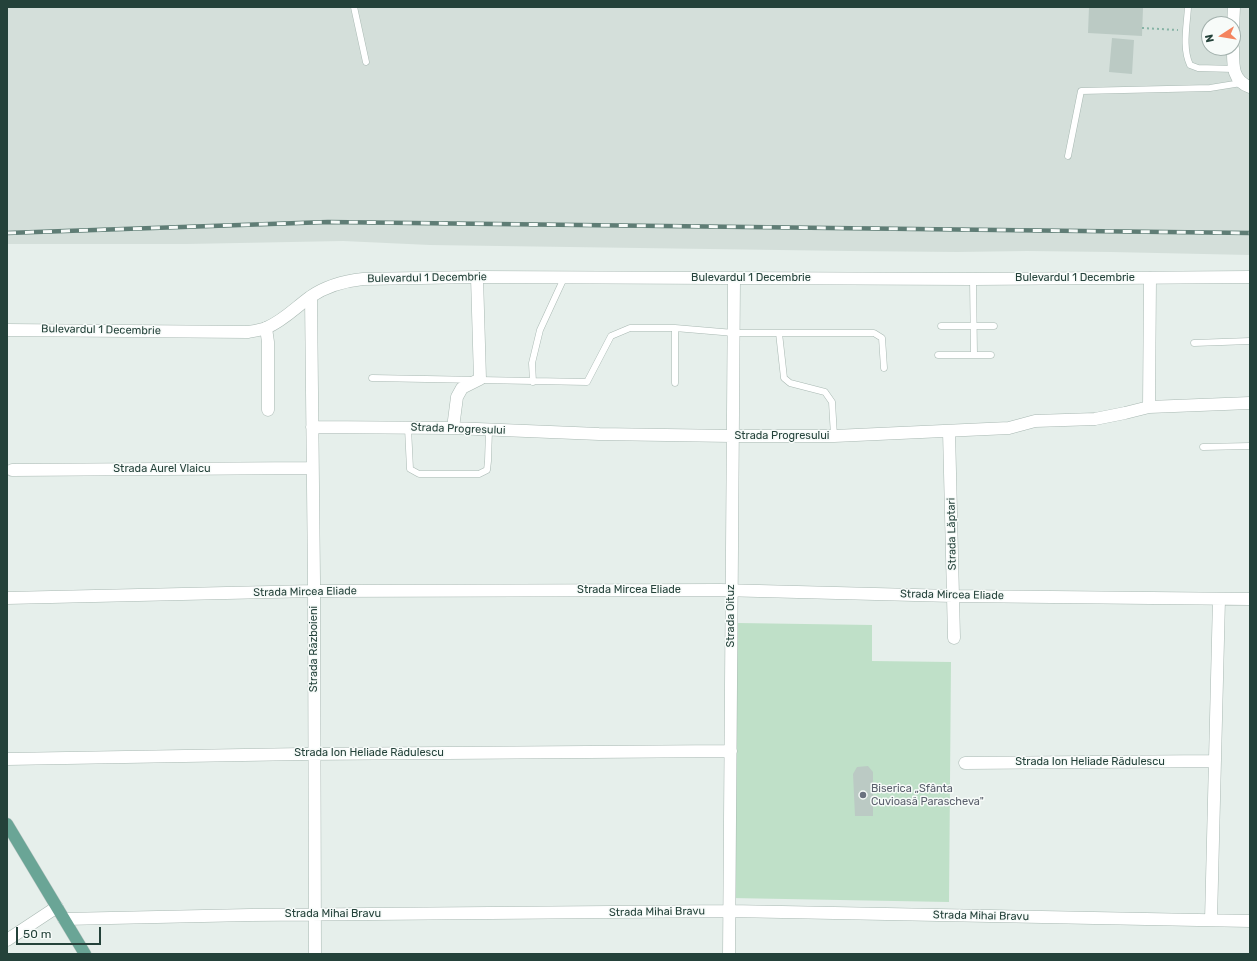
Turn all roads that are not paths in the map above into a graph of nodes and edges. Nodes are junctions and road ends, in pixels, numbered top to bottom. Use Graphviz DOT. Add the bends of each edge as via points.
graph roads {
  1 [pos="354,7"];
  2 [pos="1188,7"];
  3 [pos="1233,56"];
  4 [pos="366,62"];
  5 [pos="1234,69"];
  6 [pos="1245,85"];
  7 [pos="1068,156"];
  8 [pos="477,277"];
  9 [pos="1250,277"];
  10 [pos="564,278"];
  11 [pos="734,278"];
  12 [pos="1150,278"];
  13 [pos="973,279"];
  14 [pos="311,297"];
  15 [pos="974,325"];
  16 [pos="941,326"];
  17 [pos="994,326"];
  18 [pos="266,328"];
  19 [pos="675,328"];
  20 [pos="7,330"];
  21 [pos="734,333"];
  22 [pos="780,333"];
  23 [pos="1250,341"];
  24 [pos="1194,342"];
  25 [pos="974,354"];
  26 [pos="938,355"];
  27 [pos="991,355"];
  28 [pos="884,368"];
  29 [pos="372,378"];
  30 [pos="480,379"];
  31 [pos="533,382"];
  32 [pos="674,382"];
  33 [pos="1250,403"];
  34 [pos="1149,407"];
  35 [pos="268,410"];
  36 [pos="312,427"];
  37 [pos="408,428"];
  38 [pos="453,428"];
  39 [pos="490,430"];
  40 [pos="950,431"];
  41 [pos="732,436"];
  42 [pos="834,436"];
  43 [pos="1250,446"];
  44 [pos="1203,447"];
  45 [pos="312,468"];
  46 [pos="10,471"];
  47 [pos="731,590"];
  48 [pos="314,592"];
  49 [pos="953,596"];
  50 [pos="7,598"];
  51 [pos="1219,599"];
  52 [pos="1250,599"];
  53 [pos="954,638"];
  54 [pos="731,750"];
  55 [pos="314,754"];
  56 [pos="7,759"];
  57 [pos="1215,761"];
  58 [pos="965,763"];
  59 [pos="7,824"];
  60 [pos="57,907"];
  61 [pos="730,911"];
  62 [pos="314,915"];
  63 [pos="64,919"];
  64 [pos="1211,920"];
  65 [pos="1250,921"];
  66 [pos="7,940"];
  67 [pos="85,954"];
  68 [pos="314,954"];
  69 [pos="729,954"];
  1 -- 4 [label="lane"];
  2 -- 5 [label="lane" via="1187,59 1190,66"];
  3 -- 5 [label="street"];
  5 -- 6 [label="street" via="1236,77"];
  6 -- 7 [label="lane" via="1081,91"];
  8 -- 10 [label="street, Bulevardul 1 Decembrie"];
  8 -- 14 [label="street, Bulevardul 1 Decembrie" via="346,281"];
  8 -- 30 [label="street"];
  9 -- 12 [label="street, Bulevardul 1 Decembrie"];
  10 -- 11 [label="street, Bulevardul 1 Decembrie"];
  10 -- 31 [label="lane" via="540,330 532,363"];
  11 -- 13 [label="street, Bulevardul 1 Decembrie"];
  11 -- 21 [label="street, Strada Oituz"];
  12 -- 13 [label="street, Bulevardul 1 Decembrie"];
  12 -- 34 [label="street"];
  13 -- 15 [label="lane"];
  14 -- 18 [label="street, Bulevardul 1 Decembrie"];
  14 -- 36 [label="street, Strada Războieni"];
  15 -- 16 [label="lane"];
  15 -- 17 [label="lane"];
  15 -- 25 [label="lane"];
  18 -- 20 [label="street, Bulevardul 1 Decembrie" via="248,332"];
  18 -- 35 [label="street"];
  19 -- 21 [label="lane"];
  19 -- 31 [label="lane" via="630,328 611,336 587,382"];
  19 -- 32 [label="lane"];
  21 -- 22 [label="lane"];
  21 -- 41 [label="street, Strada Oituz"];
  22 -- 28 [label="lane" via="874,333 882,338"];
  22 -- 42 [label="lane" via="784,378 790,383 825,392 832,402"];
  23 -- 24 [label="lane"];
  25 -- 26 [label="lane"];
  25 -- 27 [label="lane"];
  29 -- 30 [label="lane"];
  30 -- 31 [label="lane"];
  30 -- 38 [label="street" via="462,388 456,397"];
  33 -- 34 [label="street, Strada Progresului"];
  34 -- 40 [label="street, Strada Progresului" via="1095,419 1035,421 1009,428"];
  36 -- 37 [label="street, Strada Progresului"];
  36 -- 45 [label="street, Strada Războieni"];
  37 -- 38 [label="street, Strada Progresului"];
  37 -- 39 [label="lane" via="410,469 420,474 479,474 487,470"];
  38 -- 39 [label="street, Strada Progresului"];
  39 -- 41 [label="street, Strada Progresului"];
  40 -- 42 [label="street, Strada Progresului"];
  40 -- 49 [label="street, Strada Lăptari"];
  41 -- 42 [label="street, Strada Progresului"];
  41 -- 47 [label="street, Strada Oituz"];
  43 -- 44 [label="lane"];
  45 -- 46 [label="street, Strada Aurel Vlaicu"];
  45 -- 48 [label="street, Strada Războieni"];
  47 -- 48 [label="street, Strada Mircea Eliade"];
  47 -- 49 [label="street, Strada Mircea Eliade"];
  47 -- 54 [label="street, Strada Oituz"];
  48 -- 50 [label="street, Strada Mircea Eliade"];
  48 -- 55 [label="street, Strada Războieni"];
  49 -- 51 [label="street, Strada Mircea Eliade"];
  49 -- 53 [label="street, Strada Lăptari"];
  51 -- 52 [label="street, Strada Mircea Eliade"];
  51 -- 57 [label="street"];
  54 -- 55 [label="street, Strada Ion Heliade Rădulescu"];
  54 -- 61 [label="street, Strada Oituz"];
  55 -- 56 [label="street, Strada Ion Heliade Rădulescu"];
  55 -- 62 [label="street, Strada Războieni"];
  57 -- 58 [label="street, Strada Ion Heliade Rădulescu"];
  57 -- 64 [label="street"];
  59 -- 60 [label="main road"];
  60 -- 63 [label="main road"];
  60 -- 66 [label="street"];
  61 -- 62 [label="street, Strada Mihai Bravu"];
  61 -- 64 [label="street, Strada Mihai Bravu"];
  61 -- 69 [label="street, Strada Oituz"];
  62 -- 63 [label="street, Strada Mihai Bravu"];
  62 -- 68 [label="street, Strada Războieni"];
  63 -- 67 [label="main road"];
  64 -- 65 [label="street, Strada Mihai Bravu"];
}
